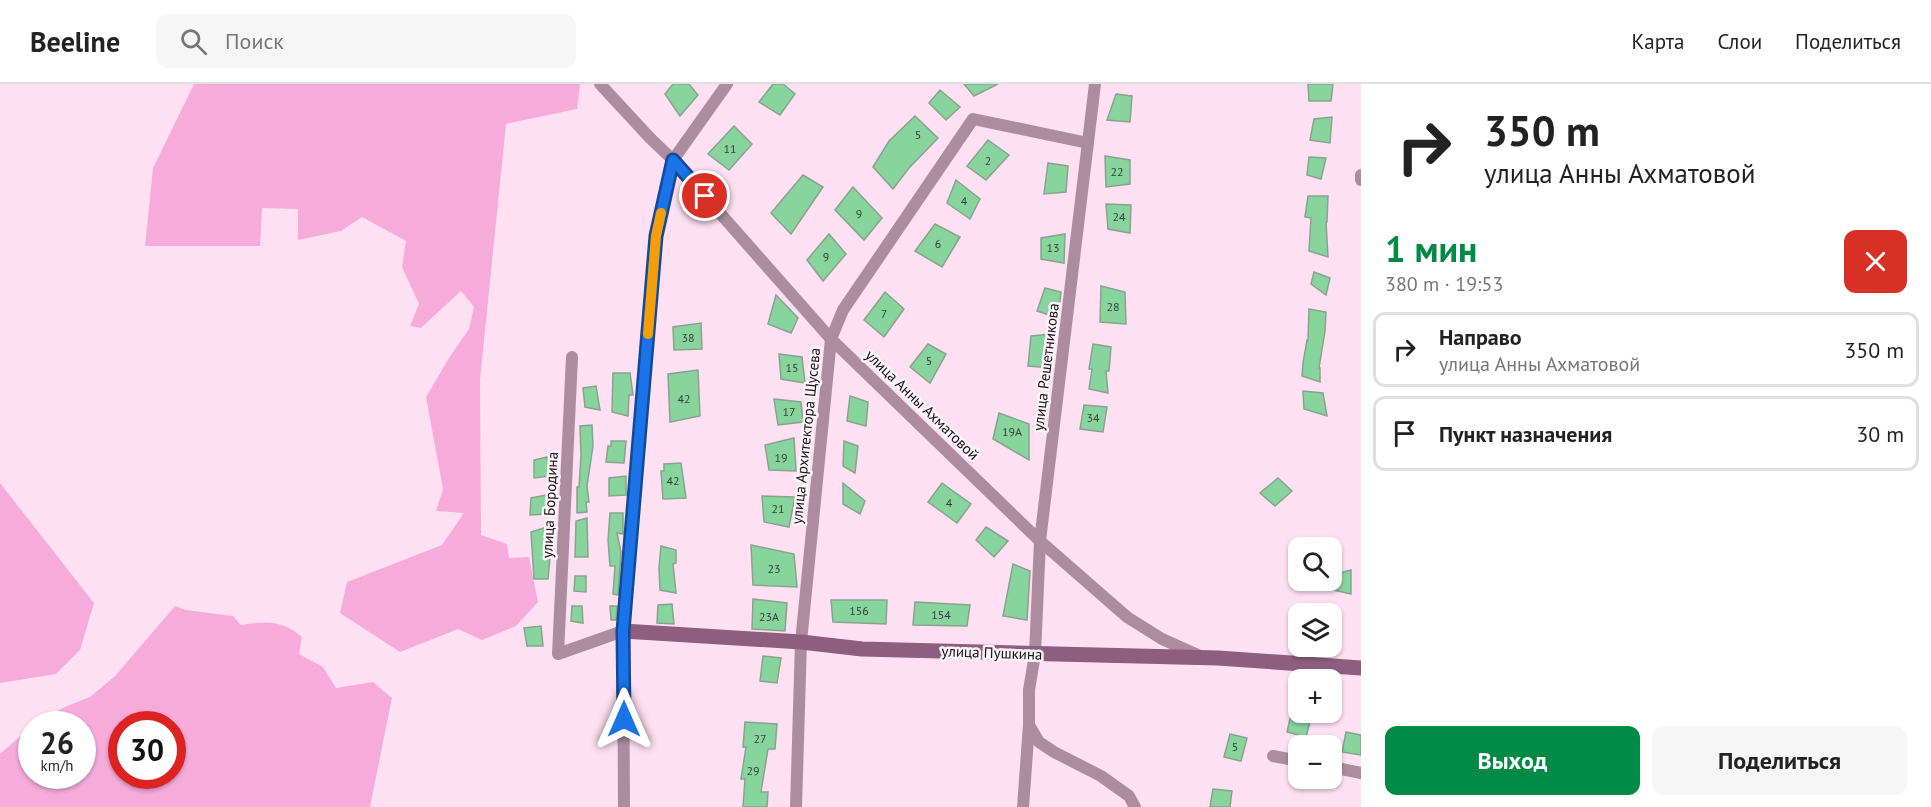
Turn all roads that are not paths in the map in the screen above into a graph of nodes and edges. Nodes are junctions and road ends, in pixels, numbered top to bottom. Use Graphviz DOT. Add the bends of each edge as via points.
graph roads {
  1 [pos="600,84"];
  2 [pos="727,84"];
  3 [pos="1095,84"];
  4 [pos="1088,143"];
  5 [pos="673,160"];
  6 [pos="1361,175"];
  7 [pos="1361,180"];
  8 [pos="831,339"];
  9 [pos="572,357"];
  10 [pos="1040,541"];
  11 [pos="623,631"];
  12 [pos="801,642"];
  13 [pos="1035,654"];
  14 [pos="1203,658"];
  15 [pos="1361,668"];
  16 [pos="1029,725"];
  17 [pos="1273,756"];
  18 [pos="1288,759"];
  19 [pos="1342,769"];
  20 [pos="1361,772"];
  21 [pos="624,807"];
  22 [pos="796,807"];
  23 [pos="1023,807"];
  24 [pos="1135,807"];
  1 -- 5 [label="street, улица Анны Ахматовой"];
  2 -- 5 [label="street"];
  3 -- 4 [label="street, улица Решетникова"];
  4 -- 8 [label="street, улица Архитектора Щусева" via="973,119 843,310"];
  4 -- 10 [label="street, улица Решетникова"];
  5 -- 8 [label="street, улица Анны Ахматовой"];
  5 -- 11 [label="street" via="656,236"];
  6 -- 7 [label="street"];
  8 -- 10 [label="street, улица Анны Ахматовой"];
  8 -- 12 [label="street, улица Архитектора Щусева"];
  9 -- 11 [label="street, улица Бородина" via="558,654"];
  10 -- 13 [label="street, улица Решетникова"];
  10 -- 14 [label="street, улица Анны Ахматовой" via="1127,617"];
  11 -- 12 [label="street, улица Пушкина"];
  11 -- 21 [label="street"];
  12 -- 13 [label="street, улица Пушкина" via="862,649"];
  12 -- 22 [label="street, улица Архитектора Щусева"];
  13 -- 14 [label="street, улица Пушкина"];
  13 -- 16 [label="street, улица Решетникова"];
  14 -- 15 [label="street, улица Пушкина"];
  16 -- 23 [label="street"];
  16 -- 24 [label="street" via="1039,742 1101,776 1129,796"];
  17 -- 18 [label="street"];
  19 -- 20 [label="street"];
}
